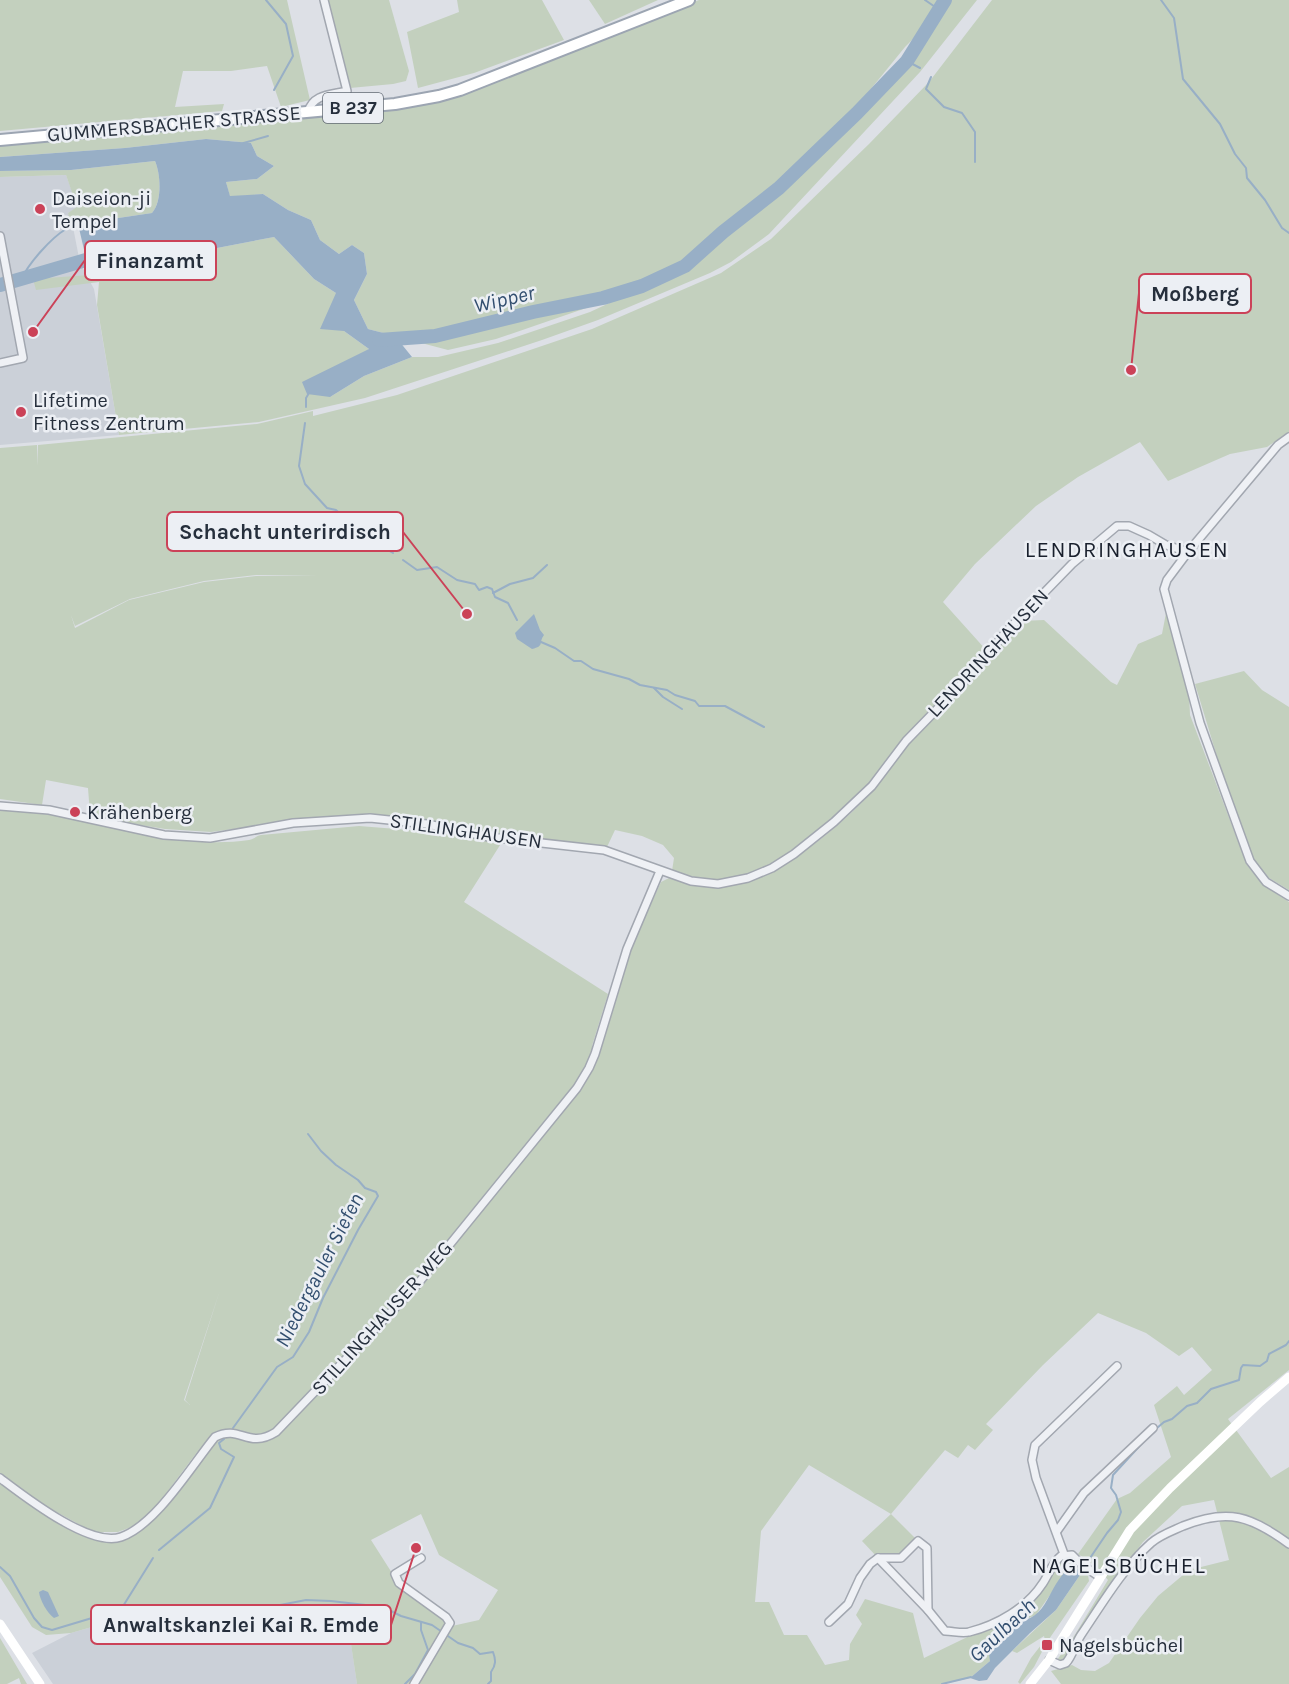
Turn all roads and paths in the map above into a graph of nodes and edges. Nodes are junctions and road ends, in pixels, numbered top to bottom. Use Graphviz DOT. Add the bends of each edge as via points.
graph roads {
  1 [pos="324,0"];
  2 [pos="689,0"];
  3 [pos="308,112"];
  4 [pos="0,140"];
  5 [pos="0,236"];
  6 [pos="1,246"];
  7 [pos="0,363"];
  8 [pos="1289,437"];
  9 [pos="1188,552"];
  10 [pos="889,765"];
  11 [pos="0,806"];
  12 [pos="660,871"];
  13 [pos="1289,896"];
  14 [pos="1117,1365"];
  15 [pos="1289,1377"];
  16 [pos="1153,1428"];
  17 [pos="0,1478"];
  18 [pos="1057,1531"];
  19 [pos="1289,1544"];
  20 [pos="1064,1554"];
  21 [pos="421,1558"];
  22 [pos="878,1558"];
  23 [pos="1100,1577"];
  24 [pos="928,1610"];
  25 [pos="829,1622"];
  26 [pos="0,1624"];
  27 [pos="1049,1660"];
  28 [pos="40,1684"];
  29 [pos="414,1684"];
  30 [pos="1030,1684"];
  1 -- 3 [label="street" via="347,91 317,98 310,103"];
  2 -- 3 [label="main road, GUMMERSBACHER STRASSE / B 237" via="460,90 406,102"];
  3 -- 4 [label="main road, GUMMERSBACHER STRASSE / B 237"];
  5 -- 6 [label="street"];
  6 -- 7 [label="street" via="23,358"];
  8 -- 9 [label="street"];
  9 -- 10 [label="street, LENDRINGHAUSEN" via="1129,526 1117,526 1072,564 1005,633 978,667 906,741"];
  9 -- 13 [label="street" via="1164,589 1200,723 1250,861 1266,882"];
  10 -- 12 [label="street, STILLINGHAUSEN" via="834,822 772,868 718,884"];
  11 -- 12 [label="street, STILLINGHAUSEN" via="49,810 164,835 210,838 293,823 370,818 604,850"];
  12 -- 17 [label="street, STILLINGHAUSER WEG" via="627,949 590,1068 577,1088 416,1286 276,1432 253,1440 235,1432 215,1437 162,1505 121,1537 88,1534 38,1507"];
  14 -- 18 [label="street" via="1035,1445 1032,1460 1036,1478"];
  15 -- 23 [label="main road" via="1130,1530"];
  16 -- 18 [label="street" via="1084,1493"];
  18 -- 20 [label="street"];
  19 -- 27 [label="street" via="1252,1522 1227,1516 1207,1517 1165,1534 1150,1544 1112,1590 1066,1663 1060,1665"];
  20 -- 23 [label="street" via="1072,1555"];
  20 -- 24 [label="street" via="1018,1611 993,1623 967,1633 945,1631"];
  21 -- 29 [label="street" via="395,1574 399,1584 446,1617 449,1626"];
  22 -- 24 [label="street"];
  22 -- 24 [label="street" via="901,1558 918,1541 927,1548"];
  22 -- 25 [label="street" via="860,1578 848,1604"];
  23 -- 27 [label="main road"];
  26 -- 28 [label="main road"];
  27 -- 30 [label="main road"];
}
